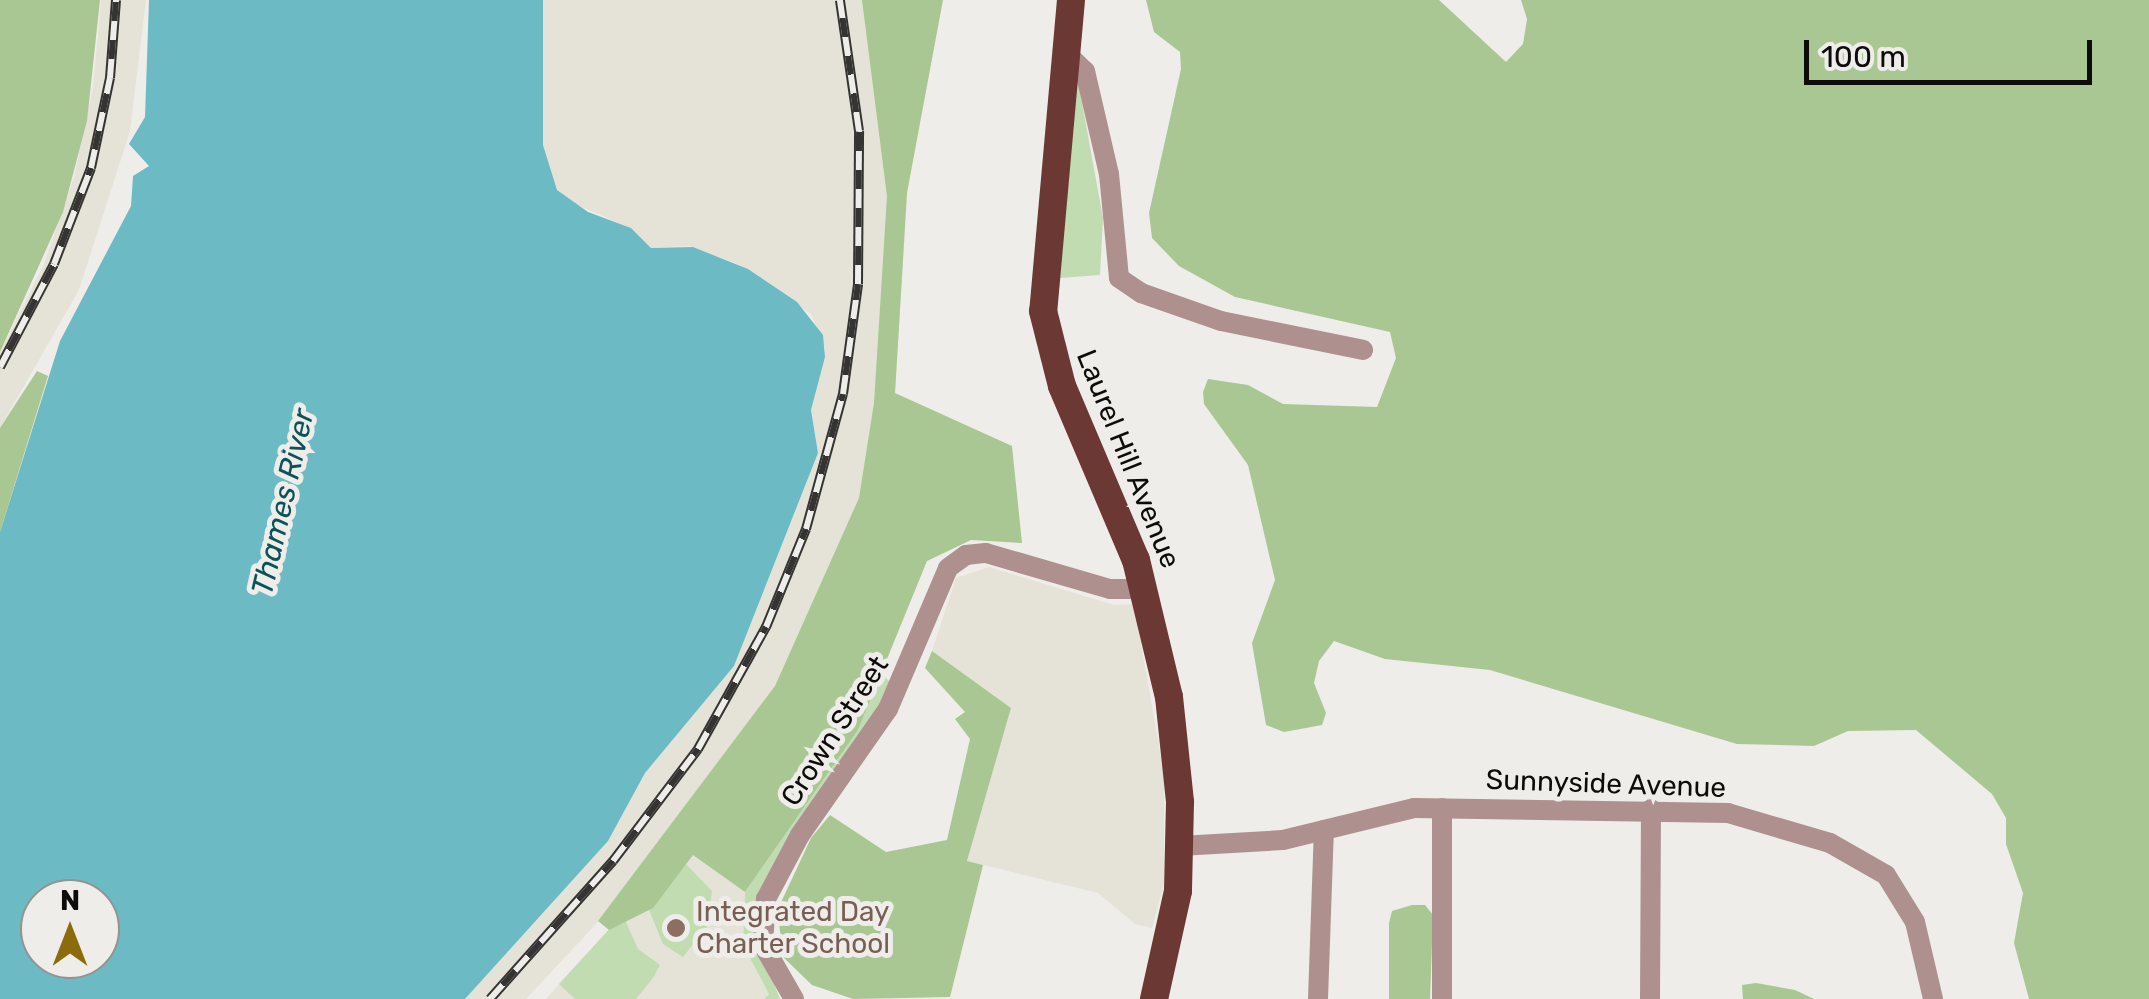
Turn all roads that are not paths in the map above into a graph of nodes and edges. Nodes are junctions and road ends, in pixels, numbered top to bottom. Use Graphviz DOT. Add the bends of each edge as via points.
graph roads {
  1 [pos="1071,0"];
  2 [pos="1065,52"];
  3 [pos="1364,350"];
  4 [pos="1145,589"];
  5 [pos="1442,808"];
  6 [pos="1651,809"];
  7 [pos="1324,830"];
  8 [pos="1180,846"];
  9 [pos="1157,998"];
  10 [pos="794,999"];
  11 [pos="1318,999"];
  12 [pos="1442,999"];
  13 [pos="1650,999"];
  14 [pos="1933,999"];
  1 -- 2 [label="highway, Laurel Hill Avenue"];
  2 -- 3 [label="street" via="1084,71 1108,174 1119,278 1140,293 1221,321"];
  2 -- 4 [label="highway, Laurel Hill Avenue" via="1044,245 1044,325"];
  4 -- 8 [label="highway, Laurel Hill Avenue" via="1173,723"];
  4 -- 10 [label="street, Crown Street" via="1110,589 986,553 966,555 948,568 888,709 800,835 766,900 764,952"];
  5 -- 6 [label="street, Sunnyside Avenue"];
  5 -- 7 [label="street, Sunnyside Avenue" via="1402,810"];
  5 -- 12 [label="street"];
  6 -- 13 [label="street"];
  6 -- 14 [label="street, Sunnyside Avenue" via="1752,818 1830,843 1886,874 1915,922"];
  7 -- 8 [label="street, Sunnyside Avenue" via="1283,840"];
  7 -- 11 [label="street"];
  8 -- 9 [label="highway, Laurel Hill Avenue" via="1175,919"];
}
